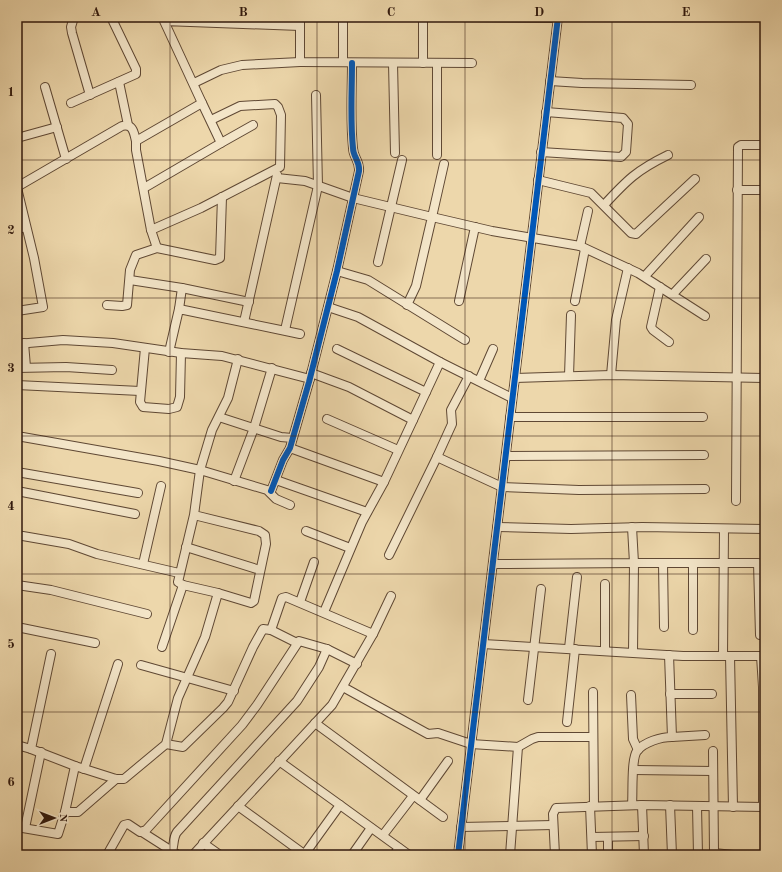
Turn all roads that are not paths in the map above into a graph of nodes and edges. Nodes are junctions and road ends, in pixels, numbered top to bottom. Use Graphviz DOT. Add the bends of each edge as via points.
graph roads {
  1 [pos="74,17"];
  2 [pos="111,17"];
  3 [pos="300,17"];
  4 [pos="343,17"];
  5 [pos="459,17"];
  6 [pos="558,17"];
  7 [pos="423,18"];
  8 [pos="164,19"];
  9 [pos="300,26"];
  10 [pos="300,62"];
  11 [pos="347,63"];
  12 [pos="393,63"];
  13 [pos="423,63"];
  14 [pos="437,63"];
  15 [pos="472,63"];
  16 [pos="550,81"];
  17 [pos="119,82"];
  18 [pos="194,83"];
  19 [pos="691,85"];
  20 [pos="45,86"];
  21 [pos="90,95"];
  22 [pos="316,95"];
  23 [pos="71,103"];
  24 [pos="202,103"];
  25 [pos="546,112"];
  26 [pos="211,120"];
  27 [pos="128,125"];
  28 [pos="252,125"];
  29 [pos="57,127"];
  30 [pos="17,138"];
  31 [pos="136,141"];
  32 [pos="221,143"];
  33 [pos="765,145"];
  34 [pos="541,152"];
  35 [pos="395,153"];
  36 [pos="668,154"];
  37 [pos="437,155"];
  38 [pos="66,159"];
  39 [pos="402,160"];
  40 [pos="444,164"];
  41 [pos="279,168"];
  42 [pos="277,178"];
  43 [pos="695,179"];
  44 [pos="538,180"];
  45 [pos="318,186"];
  46 [pos="17,188"];
  47 [pos="144,188"];
  48 [pos="737,190"];
  49 [pos="765,190"];
  50 [pos="222,197"];
  51 [pos="353,198"];
  52 [pos="604,205"];
  53 [pos="392,208"];
  54 [pos="588,211"];
  55 [pos="432,217"];
  56 [pos="699,217"];
  57 [pos="475,227"];
  58 [pos="26,228"];
  59 [pos="17,229"];
  60 [pos="150,230"];
  61 [pos="531,236"];
  62 [pos="583,247"];
  63 [pos="157,248"];
  64 [pos="706,259"];
  65 [pos="378,262"];
  66 [pos="628,268"];
  67 [pos="337,271"];
  68 [pos="645,276"];
  69 [pos="130,280"];
  70 [pos="660,287"];
  71 [pos="182,288"];
  72 [pos="673,294"];
  73 [pos="459,301"];
  74 [pos="575,301"];
  75 [pos="249,302"];
  76 [pos="107,305"];
  77 [pos="407,305"];
  78 [pos="328,307"];
  79 [pos="179,309"];
  80 [pos="17,311"];
  81 [pos="571,315"];
  82 [pos="705,316"];
  83 [pos="244,322"];
  84 [pos="285,330"];
  85 [pos="300,334"];
  86 [pos="465,340"];
  87 [pos="668,342"];
  88 [pos="21,343"];
  89 [pos="145,348"];
  90 [pos="337,349"];
  91 [pos="493,349"];
  92 [pos="170,352"];
  93 [pos="181,353"];
  94 [pos="238,359"];
  95 [pos="440,362"];
  96 [pos="26,367"];
  97 [pos="17,368"];
  98 [pos="272,368"];
  99 [pos="112,370"];
  100 [pos="611,375"];
  101 [pos="310,376"];
  102 [pos="469,376"];
  103 [pos="569,376"];
  104 [pos="515,378"];
  105 [pos="737,378"];
  106 [pos="765,378"];
  107 [pos="479,381"];
  108 [pos="17,385"];
  109 [pos="140,391"];
  110 [pos="426,392"];
  111 [pos="512,398"];
  112 [pos="219,416"];
  113 [pos="510,417"];
  114 [pos="703,417"];
  115 [pos="327,419"];
  116 [pos="412,420"];
  117 [pos="254,428"];
  118 [pos="17,436"];
  119 [pos="292,438"];
  120 [pos="290,448"];
  121 [pos="398,450"];
  122 [pos="704,454"];
  123 [pos="506,456"];
  124 [pos="438,457"];
  125 [pos="200,470"];
  126 [pos="17,472"];
  127 [pos="276,480"];
  128 [pos="234,481"];
  129 [pos="384,482"];
  130 [pos="161,486"];
  131 [pos="502,487"];
  132 [pos="706,489"];
  133 [pos="17,491"];
  134 [pos="271,491"];
  135 [pos="138,493"];
  136 [pos="736,501"];
  137 [pos="290,505"];
  138 [pos="367,512"];
  139 [pos="135,514"];
  140 [pos="194,515"];
  141 [pos="497,527"];
  142 [pos="632,527"];
  143 [pos="724,529"];
  144 [pos="765,529"];
  145 [pos="306,531"];
  146 [pos="17,535"];
  147 [pos="186,547"];
  148 [pos="350,548"];
  149 [pos="388,555"];
  150 [pos="314,562"];
  151 [pos="634,562"];
  152 [pos="664,563"];
  153 [pos="692,563"];
  154 [pos="725,563"];
  155 [pos="762,563"];
  156 [pos="143,564"];
  157 [pos="493,564"];
  158 [pos="260,570"];
  159 [pos="180,573"];
  160 [pos="577,577"];
  161 [pos="605,584"];
  162 [pos="17,585"];
  163 [pos="183,585"];
  164 [pos="541,589"];
  165 [pos="218,593"];
  166 [pos="391,596"];
  167 [pos="300,602"];
  168 [pos="324,612"];
  169 [pos="147,614"];
  170 [pos="17,627"];
  171 [pos="664,627"];
  172 [pos="271,630"];
  173 [pos="694,630"];
  174 [pos="373,634"];
  175 [pos="760,636"];
  176 [pos="95,643"];
  177 [pos="297,643"];
  178 [pos="483,644"];
  179 [pos="535,646"];
  180 [pos="162,647"];
  181 [pos="572,648"];
  182 [pos="327,649"];
  183 [pos="605,651"];
  184 [pos="633,652"];
  185 [pos="51,654"];
  186 [pos="668,654"];
  187 [pos="727,656"];
  188 [pos="763,656"];
  189 [pos="118,664"];
  190 [pos="357,664"];
  191 [pos="141,665"];
  192 [pos="187,678"];
  193 [pos="343,688"];
  194 [pos="234,690"];
  195 [pos="593,692"];
  196 [pos="670,694"];
  197 [pos="712,694"];
  198 [pos="631,695"];
  199 [pos="528,700"];
  200 [pos="567,722"];
  201 [pos="315,723"];
  202 [pos="705,735"];
  203 [pos="593,737"];
  204 [pos="672,737"];
  205 [pos="166,744"];
  206 [pos="471,744"];
  207 [pos="17,745"];
  208 [pos="518,747"];
  209 [pos="31,749"];
  210 [pos="638,750"];
  211 [pos="713,751"];
  212 [pos="41,752"];
  213 [pos="279,761"];
  214 [pos="448,761"];
  215 [pos="75,766"];
  216 [pos="84,769"];
  217 [pos="634,770"];
  218 [pos="713,772"];
  219 [pos="116,779"];
  220 [pos="416,798"];
  221 [pos="642,804"];
  222 [pos="340,805"];
  223 [pos="632,805"];
  224 [pos="670,805"];
  225 [pos="238,806"];
  226 [pos="592,806"];
  227 [pos="697,806"];
  228 [pos="713,807"];
  229 [pos="733,807"];
  230 [pos="764,807"];
  231 [pos="65,812"];
  232 [pos="443,817"];
  233 [pos="553,825"];
  234 [pos="511,826"];
  235 [pos="461,827"];
  236 [pos="21,828"];
  237 [pos="371,828"];
  238 [pos="142,832"];
  239 [pos="383,835"];
  240 [pos="644,836"];
  241 [pos="592,837"];
  242 [pos="608,837"];
  243 [pos="204,843"];
  244 [pos="397,852"];
  245 [pos="173,854"];
  246 [pos="107,855"];
  247 [pos="193,855"];
  248 [pos="220,855"];
  249 [pos="304,855"];
  250 [pos="352,855"];
  251 [pos="408,855"];
  252 [pos="458,855"];
  253 [pos="510,855"];
  254 [pos="554,855"];
  255 [pos="592,855"];
  256 [pos="608,855"];
  257 [pos="644,855"];
  258 [pos="672,855"];
  259 [pos="698,855"];
  260 [pos="733,855"];
  1 -- 21 [label="street" via="72,33"];
  2 -- 17 [label="street" via="136,72 134,76"];
  3 -- 9 [label="street"];
  4 -- 11 [label="street"];
  5 -- 6 [label="street"];
  6 -- 16 [label="street"];
  7 -- 13 [label="street"];
  8 -- 9 [label="street"];
  8 -- 18 [label="street"];
  9 -- 10 [label="street"];
  10 -- 11 [label="street"];
  10 -- 18 [label="street" via="242,65 222,70"];
  11 -- 12 [label="street"];
  11 -- 51 [label="street" via="353,150 359,164"];
  12 -- 13 [label="street"];
  12 -- 35 [label="street"];
  13 -- 14 [label="street"];
  14 -- 15 [label="street"];
  14 -- 37 [label="street"];
  16 -- 19 [label="street"];
  16 -- 25 [label="street"];
  17 -- 21 [label="street"];
  17 -- 27 [label="street"];
  18 -- 24 [label="street"];
  20 -- 29 [label="street"];
  21 -- 23 [label="street"];
  22 -- 45 [label="street"];
  24 -- 26 [label="street"];
  24 -- 31 [label="street"];
  25 -- 34 [label="street"];
  25 -- 34 [label="street" via="623,118 628,124 626,152 621,157"];
  26 -- 32 [label="street"];
  26 -- 41 [label="street" via="240,106 275,104 282,115 282,154"];
  27 -- 31 [label="street" via="132,128"];
  27 -- 38 [label="street"];
  28 -- 32 [label="street"];
  29 -- 30 [label="street"];
  29 -- 38 [label="street"];
  31 -- 47 [label="street"];
  32 -- 47 [label="street"];
  33 -- 48 [label="street" via="738,146"];
  34 -- 44 [label="street"];
  36 -- 52 [label="street" via="630,177"];
  38 -- 46 [label="street"];
  39 -- 53 [label="street"];
  40 -- 55 [label="street"];
  41 -- 42 [label="street"];
  41 -- 50 [label="street"];
  42 -- 45 [label="street" via="305,181"];
  42 -- 75 [label="street"];
  43 -- 52 [label="street" via="636,234"];
  44 -- 52 [label="street" via="587,191"];
  44 -- 61 [label="street"];
  45 -- 51 [label="street"];
  45 -- 84 [label="street"];
  46 -- 58 [label="street"];
  47 -- 60 [label="street"];
  48 -- 49 [label="street"];
  48 -- 105 [label="street"];
  50 -- 60 [label="street"];
  50 -- 63 [label="street" via="219,259"];
  51 -- 53 [label="street"];
  51 -- 67 [label="street"];
  53 -- 55 [label="street"];
  53 -- 65 [label="street"];
  54 -- 62 [label="street"];
  55 -- 57 [label="street"];
  55 -- 77 [label="street" via="416,286"];
  56 -- 68 [label="street"];
  57 -- 61 [label="street"];
  57 -- 73 [label="street"];
  58 -- 59 [label="street"];
  58 -- 80 [label="street" via="44,307"];
  60 -- 63 [label="street"];
  61 -- 62 [label="street"];
  61 -- 104 [label="street"];
  62 -- 66 [label="street"];
  62 -- 74 [label="street"];
  63 -- 69 [label="street" via="135,257"];
  64 -- 72 [label="street"];
  66 -- 68 [label="street"];
  66 -- 100 [label="street" via="616,320"];
  67 -- 77 [label="street" via="368,280"];
  67 -- 78 [label="street"];
  68 -- 70 [label="street"];
  69 -- 71 [label="street"];
  69 -- 76 [label="street" via="127,305"];
  70 -- 72 [label="street"];
  70 -- 87 [label="street" via="650,327"];
  71 -- 75 [label="street"];
  71 -- 79 [label="street"];
  72 -- 82 [label="street"];
  75 -- 83 [label="street"];
  77 -- 86 [label="street"];
  78 -- 95 [label="street" via="358,317"];
  78 -- 101 [label="street"];
  79 -- 83 [label="street"];
  79 -- 92 [label="street"];
  81 -- 103 [label="street"];
  83 -- 84 [label="street"];
  84 -- 85 [label="street"];
  88 -- 89 [label="street" via="63,340"];
  88 -- 96 [label="street"];
  89 -- 92 [label="street"];
  89 -- 109 [label="street"];
  90 -- 110 [label="street"];
  91 -- 107 [label="street"];
  92 -- 93 [label="street"];
  93 -- 94 [label="street"];
  93 -- 109 [label="street" via="180,397 177,407 169,409 142,406"];
  94 -- 98 [label="street"];
  94 -- 112 [label="street" via="228,398"];
  95 -- 102 [label="street"];
  95 -- 110 [label="street"];
  96 -- 97 [label="street"];
  96 -- 99 [label="street"];
  98 -- 101 [label="street"];
  98 -- 117 [label="street"];
  100 -- 103 [label="street"];
  100 -- 105 [label="street"];
  101 -- 116 [label="street" via="349,387"];
  101 -- 119 [label="street"];
  102 -- 107 [label="street"];
  102 -- 124 [label="street" via="451,410 452,424"];
  103 -- 104 [label="street"];
  104 -- 111 [label="street"];
  105 -- 106 [label="street"];
  105 -- 136 [label="street"];
  107 -- 111 [label="street"];
  108 -- 109 [label="street"];
  110 -- 116 [label="street"];
  111 -- 113 [label="street"];
  112 -- 117 [label="street"];
  112 -- 125 [label="street"];
  113 -- 114 [label="street"];
  113 -- 123 [label="street"];
  115 -- 121 [label="street"];
  116 -- 121 [label="street"];
  117 -- 119 [label="street"];
  117 -- 128 [label="street"];
  118 -- 125 [label="street"];
  119 -- 120 [label="street"];
  120 -- 127 [label="street"];
  120 -- 129 [label="street"];
  121 -- 129 [label="street"];
  122 -- 123 [label="street"];
  123 -- 131 [label="street"];
  124 -- 131 [label="street"];
  124 -- 149 [label="street"];
  125 -- 128 [label="street"];
  125 -- 140 [label="street"];
  126 -- 135 [label="street"];
  127 -- 134 [label="street"];
  127 -- 138 [label="street"];
  128 -- 134 [label="street"];
  129 -- 138 [label="street"];
  130 -- 156 [label="street"];
  131 -- 132 [label="street" via="579,490"];
  131 -- 141 [label="street"];
  133 -- 139 [label="street"];
  134 -- 137 [label="street" via="276,499"];
  138 -- 148 [label="street"];
  140 -- 147 [label="street"];
  140 -- 158 [label="street" via="262,533 266,544"];
  141 -- 142 [label="street"];
  141 -- 157 [label="street"];
  142 -- 143 [label="street"];
  142 -- 151 [label="street"];
  143 -- 144 [label="street"];
  143 -- 154 [label="street"];
  145 -- 148 [label="street"];
  146 -- 156 [label="street" via="69,544 97,554"];
  147 -- 158 [label="street"];
  147 -- 159 [label="street"];
  148 -- 168 [label="street"];
  150 -- 167 [label="street"];
  151 -- 152 [label="street"];
  151 -- 157 [label="street"];
  151 -- 184 [label="street"];
  152 -- 153 [label="street"];
  152 -- 171 [label="street"];
  153 -- 154 [label="street"];
  153 -- 173 [label="street"];
  154 -- 155 [label="street"];
  154 -- 187 [label="street"];
  155 -- 175 [label="street"];
  156 -- 159 [label="street"];
  157 -- 178 [label="street"];
  158 -- 165 [label="street" via="252,603"];
  159 -- 163 [label="street" via="178,582"];
  160 -- 181 [label="street"];
  161 -- 183 [label="street"];
  162 -- 169 [label="street" via="51,590"];
  163 -- 165 [label="street"];
  163 -- 180 [label="street"];
  164 -- 179 [label="street"];
  165 -- 192 [label="street" via="205,637"];
  166 -- 174 [label="street"];
  167 -- 168 [label="street"];
  167 -- 172 [label="street" via="282,598"];
  168 -- 174 [label="street"];
  170 -- 176 [label="street"];
  172 -- 177 [label="street"];
  172 -- 194 [label="street" via="265,628 259,633"];
  174 -- 190 [label="street"];
  177 -- 182 [label="street" via="304,641"];
  177 -- 238 [label="street" via="258,705 242,725"];
  178 -- 179 [label="street"];
  178 -- 206 [label="street"];
  179 -- 181 [label="street"];
  179 -- 199 [label="street"];
  181 -- 183 [label="street"];
  181 -- 200 [label="street"];
  182 -- 190 [label="street"];
  182 -- 245 [label="street" via="297,701 177,832"];
  183 -- 184 [label="street"];
  184 -- 186 [label="street"];
  185 -- 209 [label="street"];
  186 -- 187 [label="street"];
  186 -- 196 [label="street"];
  187 -- 188 [label="street"];
  187 -- 229 [label="street"];
  188 -- 230 [label="street"];
  189 -- 216 [label="street"];
  190 -- 193 [label="street"];
  191 -- 192 [label="street"];
  192 -- 194 [label="street"];
  192 -- 205 [label="street" via="178,698"];
  193 -- 201 [label="street" via="332,705"];
  193 -- 206 [label="street" via="428,734 438,734"];
  194 -- 205 [label="street" via="223,708 188,743 180,748"];
  195 -- 203 [label="street"];
  196 -- 197 [label="street"];
  196 -- 204 [label="street"];
  198 -- 210 [label="street" via="633,739"];
  201 -- 213 [label="street"];
  201 -- 220 [label="street"];
  202 -- 204 [label="street"];
  203 -- 208 [label="street" via="538,737"];
  203 -- 226 [label="street"];
  204 -- 210 [label="street" via="659,739"];
  205 -- 219 [label="street" via="124,779"];
  206 -- 208 [label="street"];
  206 -- 235 [label="street"];
  207 -- 209 [label="street"];
  208 -- 234 [label="street"];
  209 -- 212 [label="street"];
  210 -- 217 [label="street"];
  211 -- 218 [label="street"];
  212 -- 215 [label="street"];
  212 -- 236 [label="street"];
  213 -- 222 [label="street"];
  213 -- 225 [label="street"];
  214 -- 220 [label="street"];
  215 -- 216 [label="street"];
  215 -- 231 [label="street"];
  216 -- 219 [label="street"];
  217 -- 218 [label="street"];
  217 -- 223 [label="street"];
  218 -- 228 [label="street"];
  219 -- 231 [label="street" via="78,812"];
  220 -- 232 [label="street"];
  220 -- 239 [label="street"];
  221 -- 223 [label="street"];
  221 -- 224 [label="street"];
  221 -- 240 [label="street"];
  222 -- 237 [label="street"];
  222 -- 249 [label="street"];
  223 -- 226 [label="street"];
  224 -- 227 [label="street"];
  224 -- 258 [label="street"];
  225 -- 243 [label="street"];
  225 -- 249 [label="street"];
  226 -- 233 [label="street" via="556,808"];
  226 -- 241 [label="street"];
  227 -- 228 [label="street"];
  227 -- 259 [label="street"];
  228 -- 229 [label="street"];
  228 -- 260 [label="street" via="714,853"];
  229 -- 230 [label="street"];
  231 -- 236 [label="street" via="58,834"];
  233 -- 234 [label="street"];
  233 -- 254 [label="street"];
  234 -- 235 [label="street"];
  234 -- 253 [label="street"];
  235 -- 252 [label="street"];
  237 -- 239 [label="street"];
  237 -- 250 [label="street"];
  238 -- 245 [label="street"];
  238 -- 246 [label="street" via="128,824 124,826"];
  239 -- 244 [label="street"];
  240 -- 242 [label="street"];
  240 -- 257 [label="street"];
  241 -- 242 [label="street"];
  241 -- 255 [label="street"];
  242 -- 256 [label="street"];
  243 -- 247 [label="street"];
  243 -- 248 [label="street"];
  244 -- 251 [label="street"];
}
